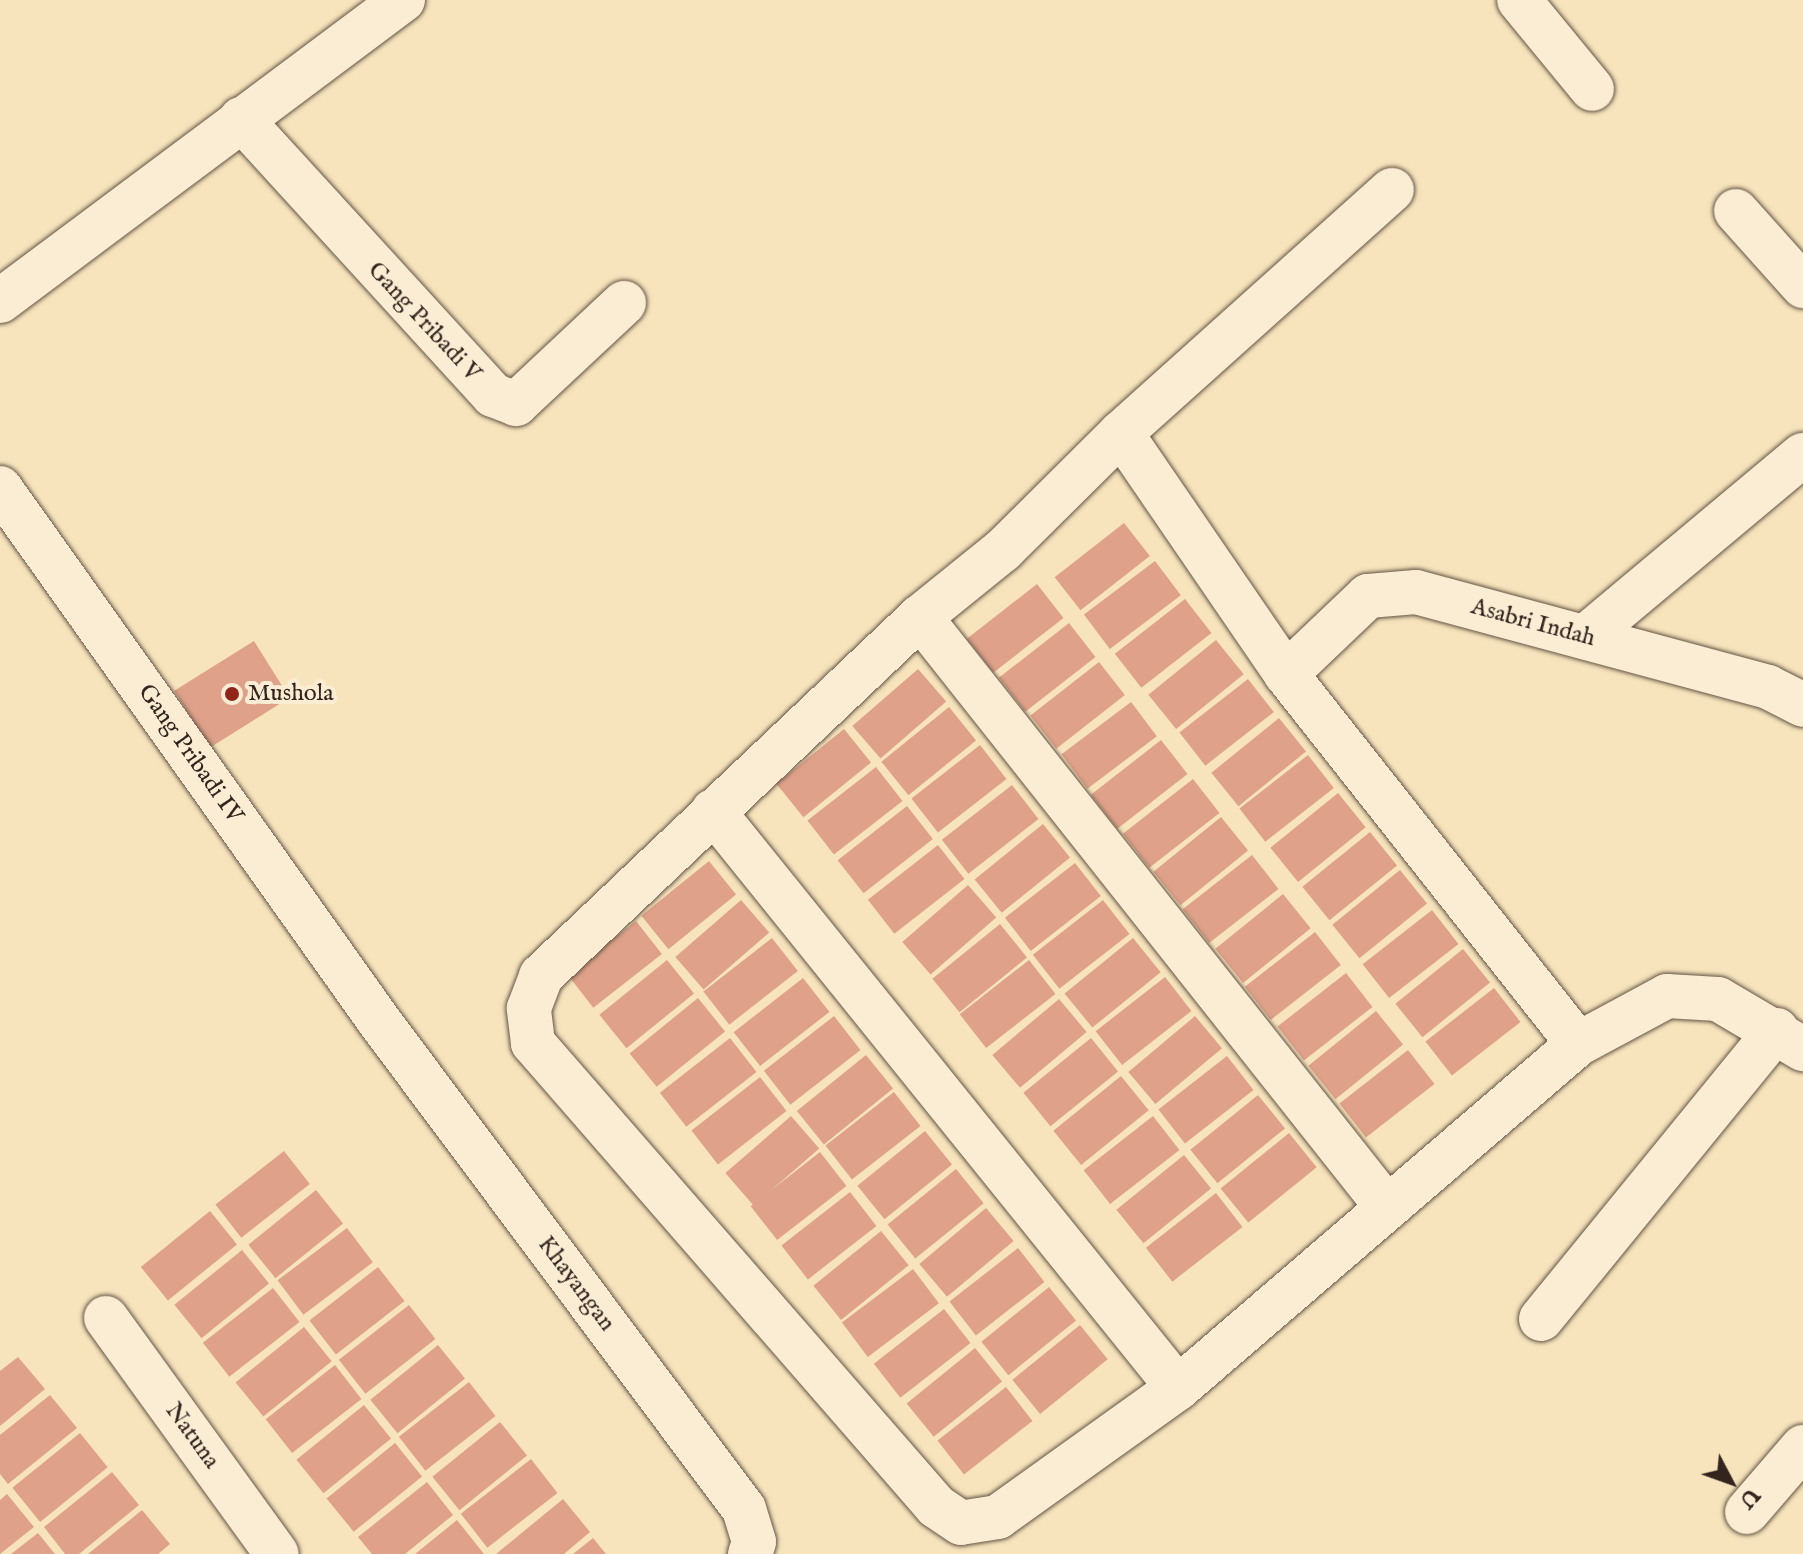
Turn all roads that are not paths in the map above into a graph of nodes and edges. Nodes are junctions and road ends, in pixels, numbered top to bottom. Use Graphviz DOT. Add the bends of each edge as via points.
graph roads {
  1 [pos="403,0"];
  2 [pos="1519,0"];
  3 [pos="1592,89"];
  4 [pos="241,119"];
  5 [pos="1392,190"];
  6 [pos="1736,211"];
  7 [pos="1803,286"];
  8 [pos="0,301"];
  9 [pos="624,303"];
  10 [pos="1121,433"];
  11 [pos="1803,455"];
  12 [pos="0,488"];
  13 [pos="920,617"];
  14 [pos="1585,637"];
  15 [pos="1286,674"];
  16 [pos="1803,705"];
  17 [pos="713,811"];
  18 [pos="379,1021"];
  19 [pos="1790,1040"];
  20 [pos="1578,1044"];
  21 [pos="1386,1206"];
  22 [pos="106,1318"];
  23 [pos="1541,1319"];
  24 [pos="1178,1388"];
  25 [pos="1803,1447"];
  26 [pos="1747,1512"];
  27 [pos="277,1554"];
  28 [pos="750,1554"];
  1 -- 4 [label="street"];
  2 -- 3 [label="street"];
  4 -- 8 [label="street"];
  4 -- 9 [label="street, Gang Pribadi V" via="493,395 516,404"];
  5 -- 10 [label="street"];
  6 -- 7 [label="street"];
  10 -- 13 [label="street" via="1003,550"];
  10 -- 15 [label="street"];
  11 -- 14 [label="street"];
  12 -- 18 [label="street, Gang Pribadi IV"];
  13 -- 17 [label="street"];
  13 -- 21 [label="street"];
  14 -- 15 [label="street, Asabri Indah" via="1416,592 1386,591 1368,596"];
  14 -- 16 [label="street, Asabri Indah" via="1768,687"];
  15 -- 20 [label="street"];
  17 -- 24 [label="street"];
  17 -- 24 [label="street" via="541,976 529,1008 533,1043 936,1506 961,1523 998,1517"];
  18 -- 28 [label="street, Khayangan" via="744,1509 754,1542"];
  19 -- 20 [label="street" via="1718,999 1667,996"];
  19 -- 23 [label="street"];
  20 -- 21 [label="street"];
  21 -- 24 [label="street"];
  22 -- 27 [label="street, Natuna"];
  25 -- 26 [label="street"];
}
